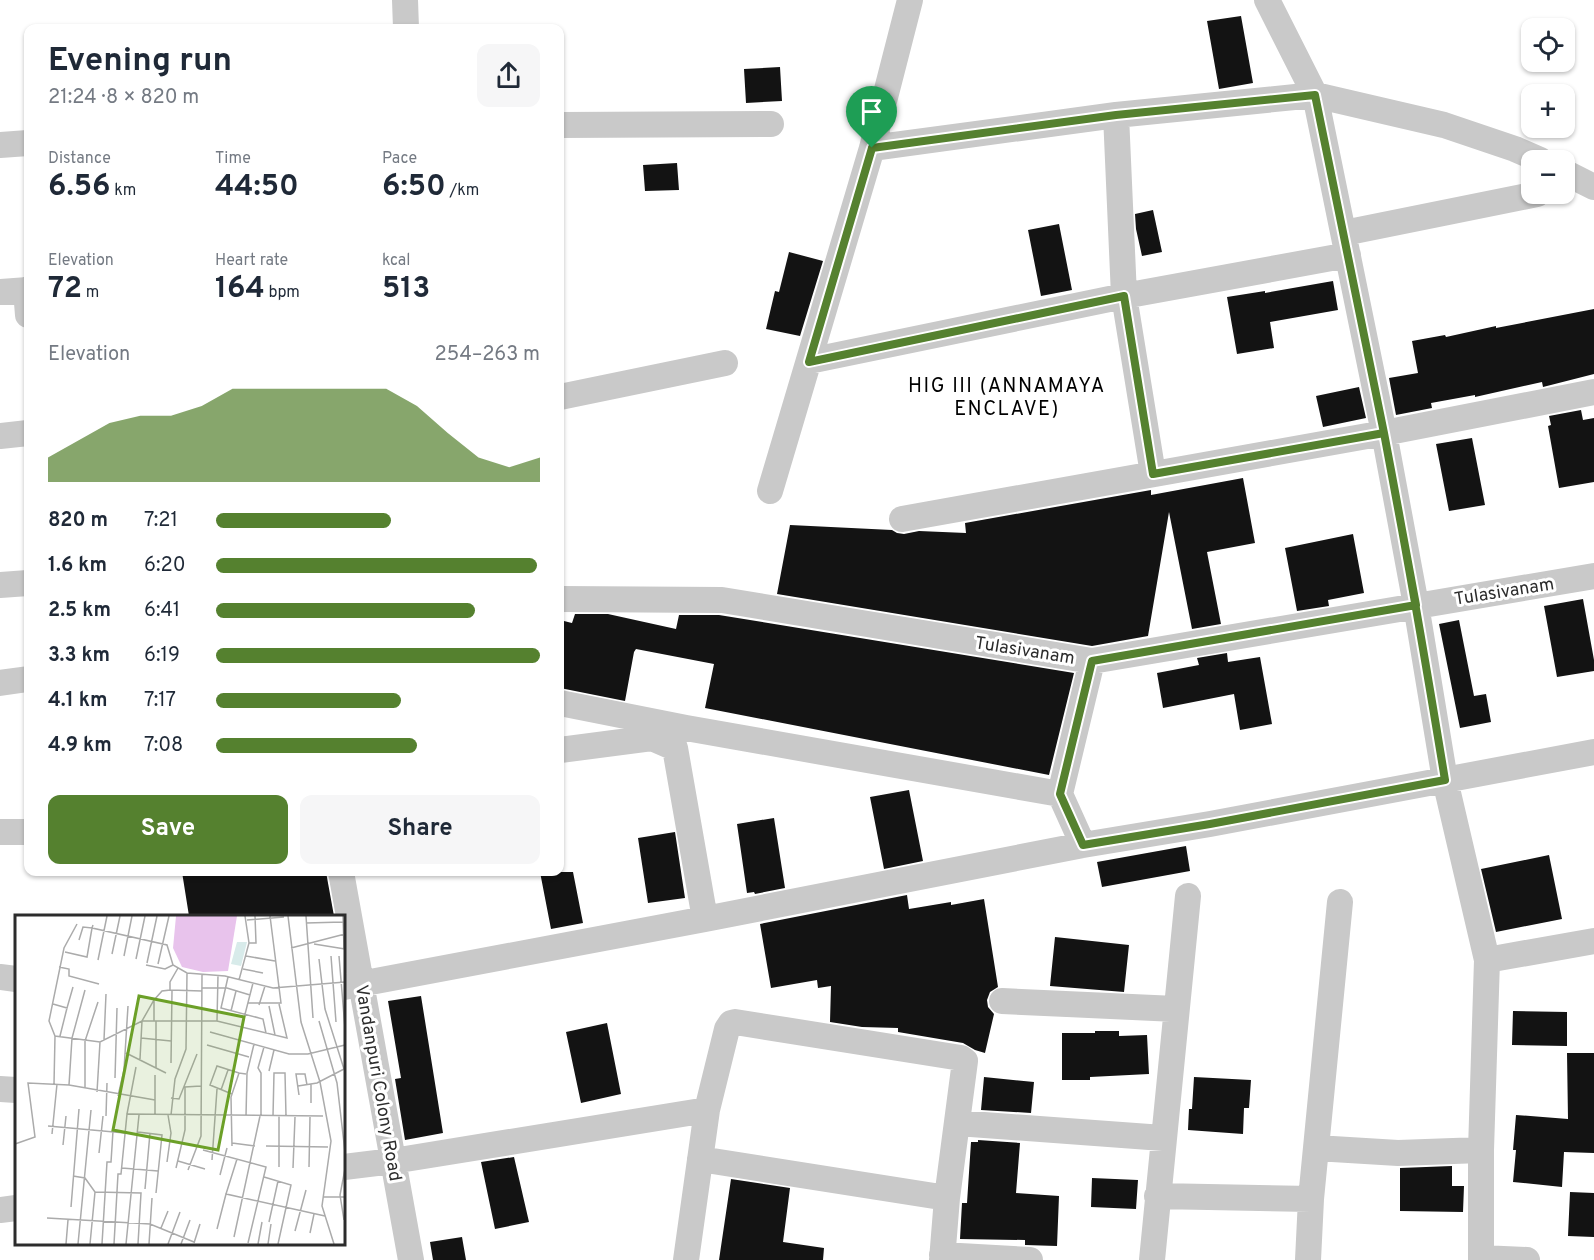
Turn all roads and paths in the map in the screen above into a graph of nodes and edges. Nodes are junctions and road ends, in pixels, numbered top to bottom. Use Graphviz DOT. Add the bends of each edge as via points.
graph roads {
  1 [pos="405,0"];
  2 [pos="910,0"];
  3 [pos="1267,0"];
  4 [pos="406,24"];
  5 [pos="1315,95"];
  6 [pos="1116,115"];
  7 [pos="771,124"];
  8 [pos="564,125"];
  9 [pos="24,143"];
  10 [pos="0,145"];
  11 [pos="872,148"];
  12 [pos="1521,152"];
  13 [pos="1521,198"];
  14 [pos="1346,244"];
  15 [pos="24,290"];
  16 [pos="0,292"];
  17 [pos="1124,296"];
  18 [pos="809,362"];
  19 [pos="725,363"];
  20 [pos="1594,392"];
  21 [pos="564,396"];
  22 [pos="24,433"];
  23 [pos="1384,433"];
  24 [pos="0,436"];
  25 [pos="1153,474"];
  26 [pos="770,490"];
  27 [pos="902,519"];
  28 [pos="1594,576"];
  29 [pos="24,583"];
  30 [pos="0,585"];
  31 [pos="564,599"];
  32 [pos="1416,605"];
  33 [pos="1092,661"];
  34 [pos="24,680"];
  35 [pos="0,683"];
  36 [pos="564,704"];
  37 [pos="564,749"];
  38 [pos="1594,752"];
  39 [pos="1445,780"];
  40 [pos="1060,794"];
  41 [pos="0,832"];
  42 [pos="24,832"];
  43 [pos="1083,845"];
  44 [pos="341,876"];
  45 [pos="1188,896"];
  46 [pos="1340,902"];
  47 [pos="705,919"];
  48 [pos="1594,941"];
  49 [pos="1487,960"];
  50 [pos="352,986"];
  51 [pos="1002,1001"];
  52 [pos="1176,1010"];
  53 [pos="0,1089"];
  54 [pos="15,1090"];
  55 [pos="707,1110"];
  56 [pos="957,1124"];
  57 [pos="1163,1138"];
  58 [pos="1316,1148"];
  59 [pos="1481,1150"];
  60 [pos="700,1159"];
  61 [pos="393,1161"];
  62 [pos="345,1167"];
  63 [pos="1157,1196"];
  64 [pos="947,1198"];
  65 [pos="1311,1199"];
  66 [pos="15,1208"];
  67 [pos="0,1210"];
  68 [pos="942,1257"];
  69 [pos="1481,1259"];
  70 [pos="411,1260"];
  71 [pos="686,1260"];
  72 [pos="1030,1260"];
  73 [pos="1152,1260"];
  74 [pos="1308,1260"];
  75 [pos="1527,1260"];
  1 -- 4 [label="street"];
  2 -- 11 [label="street"];
  3 -- 5 [label="street"];
  5 -- 6 [label="street"];
  5 -- 12 [label="street" via="1444,125"];
  5 -- 14 [label="street"];
  6 -- 11 [label="street"];
  6 -- 17 [label="street"];
  7 -- 8 [label="street"];
  9 -- 10 [label="street"];
  11 -- 18 [label="street"];
  13 -- 14 [label="street"];
  14 -- 17 [label="street"];
  14 -- 23 [label="street"];
  15 -- 16 [label="street"];
  17 -- 18 [label="street"];
  17 -- 25 [label="street"];
  18 -- 26 [label="street"];
  19 -- 21 [label="street"];
  20 -- 23 [label="street"];
  22 -- 24 [label="street"];
  23 -- 25 [label="street"];
  23 -- 32 [label="street"];
  25 -- 27 [label="street"];
  28 -- 32 [label="street, Tulasivanam"];
  29 -- 30 [label="street"];
  31 -- 33 [label="street, Tulasivanam" via="722,600"];
  32 -- 33 [label="street, Tulasivanam"];
  32 -- 39 [label="street"];
  33 -- 40 [label="street"];
  34 -- 35 [label="street"];
  36 -- 40 [label="street"];
  37 -- 47 [label="street" via="652,738 675,748"];
  38 -- 39 [label="street"];
  39 -- 43 [label="street"];
  39 -- 49 [label="street"];
  40 -- 43 [label="street"];
  41 -- 42 [label="street"];
  43 -- 47 [label="street"];
  44 -- 50 [label="street, Vandanpuri Colony Road"];
  45 -- 52 [label="street"];
  46 -- 58 [label="street"];
  47 -- 50 [label="street"];
  48 -- 49 [label="street"];
  49 -- 59 [label="street"];
  50 -- 61 [label="street, Vandanpuri Colony Road"];
  51 -- 52 [label="street"];
  52 -- 57 [label="street"];
  53 -- 54 [label="street"];
  55 -- 56 [label="street" via="727,1029 735,1022 961,1058 966,1064"];
  55 -- 60 [label="street"];
  55 -- 61 [label="street"];
  56 -- 57 [label="street"];
  56 -- 64 [label="street"];
  57 -- 63 [label="street"];
  58 -- 59 [label="street" via="1398,1153"];
  58 -- 65 [label="street"];
  59 -- 69 [label="street"];
  60 -- 64 [label="street"];
  60 -- 71 [label="street"];
  61 -- 62 [label="street"];
  61 -- 70 [label="street, Vandanpuri Colony Road"];
  63 -- 65 [label="street"];
  63 -- 73 [label="street"];
  64 -- 68 [label="street"];
  65 -- 74 [label="street"];
  66 -- 67 [label="street"];
  68 -- 72 [label="street"];
  69 -- 75 [label="street"];
}
